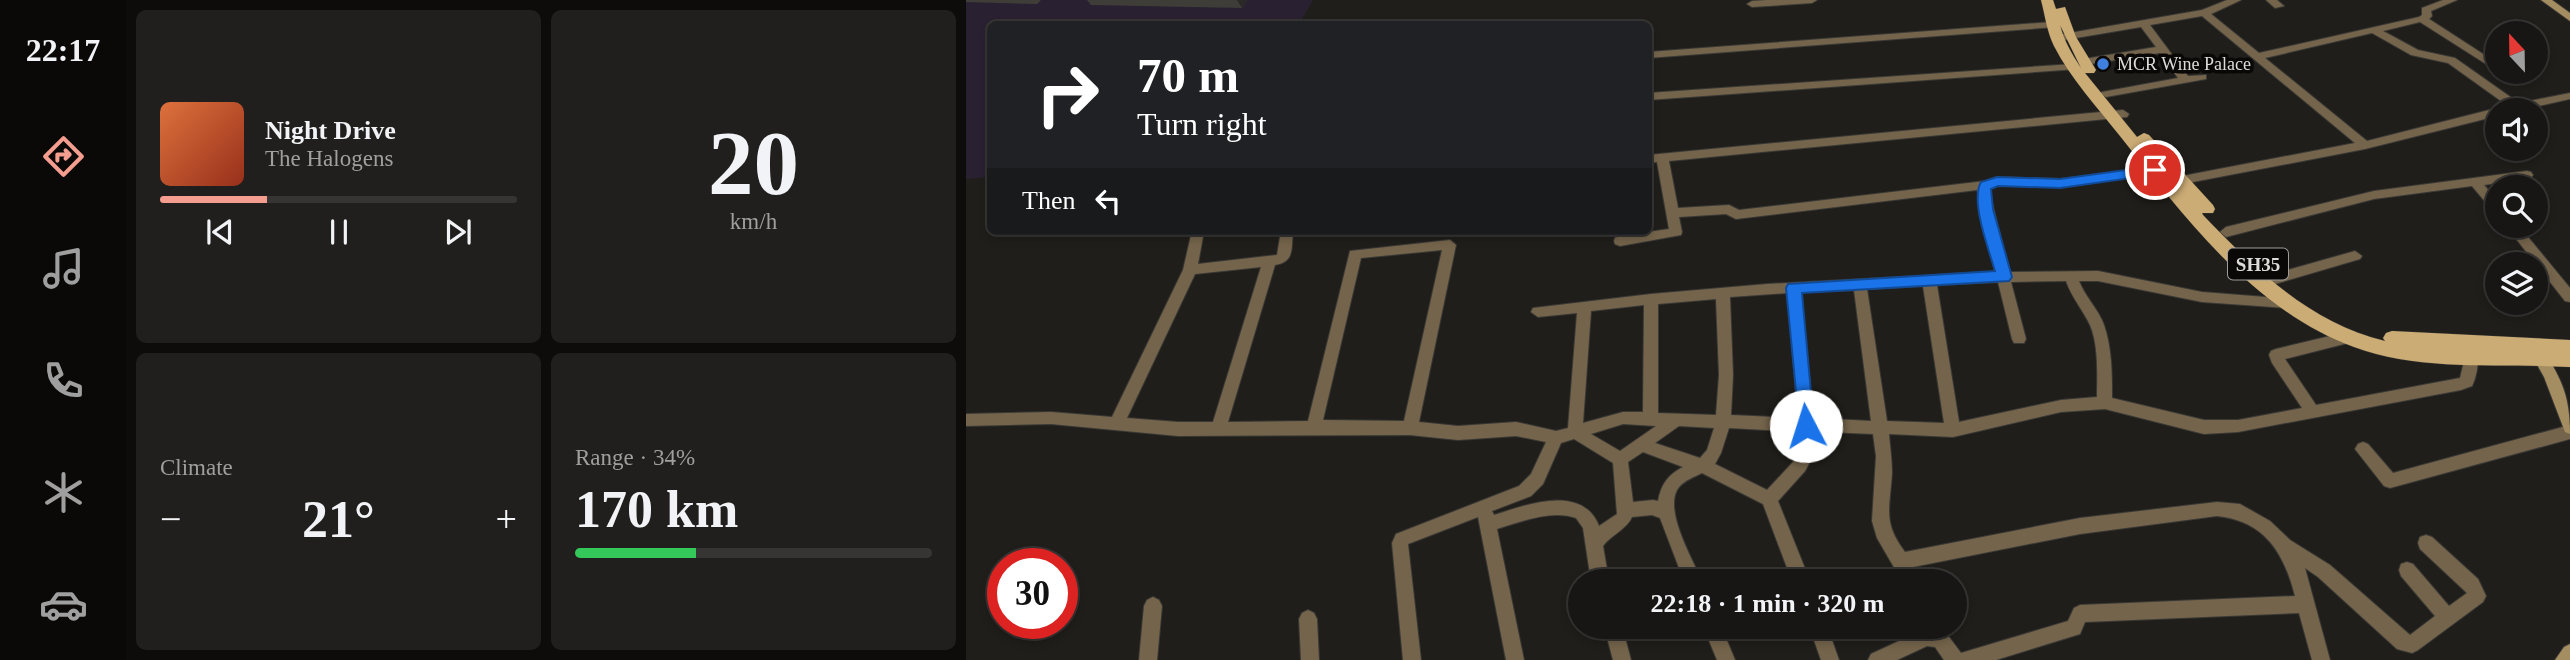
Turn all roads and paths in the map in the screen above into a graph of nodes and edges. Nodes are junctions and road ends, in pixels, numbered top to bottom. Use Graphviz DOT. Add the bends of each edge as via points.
graph roads {
  1 [pos="1812,0"];
  2 [pos="2047,0"];
  3 [pos="2059,0"];
  4 [pos="2236,0"];
  5 [pos="2452,0"];
  6 [pos="2546,0"];
  7 [pos="1752,4"];
  8 [pos="2204,13"];
  9 [pos="2570,18"];
  10 [pos="2421,19"];
  11 [pos="2144,24"];
  12 [pos="2373,30"];
  13 [pos="2061,31"];
  14 [pos="2163,49"];
  15 [pos="1652,55"];
  16 [pos="2259,56"];
  17 [pos="2485,60"];
  18 [pos="2079,64"];
  19 [pos="2202,77"];
  20 [pos="2185,80"];
  21 [pos="2106,94"];
  22 [pos="2570,96"];
  23 [pos="1652,97"];
  24 [pos="2498,98"];
  25 [pos="2548,101"];
  26 [pos="2117,114"];
  27 [pos="2485,115"];
  28 [pos="2365,145"];
  29 [pos="1655,158"];
  30 [pos="2168,178"];
  31 [pos="2485,181"];
  32 [pos="2475,182"];
  33 [pos="1986,185"];
  34 [pos="2485,194"];
  35 [pos="1672,213"];
  36 [pos="2226,232"];
  37 [pos="1197,235"];
  38 [pos="1286,235"];
  39 [pos="1450,238"];
  40 [pos="2522,238"];
  41 [pos="1620,241"];
  42 [pos="2355,256"];
  43 [pos="1269,263"];
  44 [pos="1190,270"];
  45 [pos="2004,277"];
  46 [pos="2071,277"];
  47 [pos="2275,279"];
  48 [pos="1929,280"];
  49 [pos="1860,286"];
  50 [pos="1794,288"];
  51 [pos="1723,292"];
  52 [pos="2568,293"];
  53 [pos="1651,299"];
  54 [pos="2287,303"];
  55 [pos="1584,307"];
  56 [pos="1538,313"];
  57 [pos="2347,338"];
  58 [pos="2019,340"];
  59 [pos="2570,347"];
  60 [pos="2536,351"];
  61 [pos="2471,357"];
  62 [pos="2570,360"];
  63 [pos="2105,403"];
  64 [pos="2313,412"];
  65 [pos="966,420"];
  66 [pos="1650,420"];
  67 [pos="1675,421"];
  68 [pos="1117,424"];
  69 [pos="1721,424"];
  70 [pos="1314,426"];
  71 [pos="1814,427"];
  72 [pos="1219,428"];
  73 [pos="1410,428"];
  74 [pos="1880,429"];
  75 [pos="1953,430"];
  76 [pos="2570,430"];
  77 [pos="1576,432"];
  78 [pos="1556,438"];
  79 [pos="1641,444"];
  80 [pos="2363,449"];
  81 [pos="1620,459"];
  82 [pos="1702,465"];
  83 [pos="1769,499"];
  84 [pos="1484,506"];
  85 [pos="1626,510"];
  86 [pos="1665,513"];
  87 [pos="1488,524"];
  88 [pos="2426,543"];
  89 [pos="2283,544"];
  90 [pos="1593,546"];
  91 [pos="1901,561"];
  92 [pos="1598,569"];
  93 [pos="1688,569"];
  94 [pos="1796,569"];
  95 [pos="1905,569"];
  96 [pos="2407,570"];
  97 [pos="2305,604"];
  98 [pos="1153,606"];
  99 [pos="2448,618"];
  100 [pos="1308,619"];
  101 [pos="1616,639"];
  102 [pos="1717,639"];
  103 [pos="1823,639"];
  104 [pos="1923,639"];
  105 [pos="1941,639"];
  106 [pos="1148,660"];
  107 [pos="1310,660"];
  108 [pos="1412,660"];
  109 [pos="1515,660"];
  110 [pos="1622,660"];
  111 [pos="1726,660"];
  112 [pos="1830,660"];
  113 [pos="1877,660"];
  114 [pos="1955,660"];
  115 [pos="1965,660"];
  116 [pos="2321,660"];
  1 -- 7 [label="street"];
  2 -- 13 [label="main road, SH35"];
  3 -- 13 [label="main road, SH35"];
  4 -- 8 [label="street"];
  5 -- 10 [label="street" via="2429,9"];
  6 -- 9 [label="street"];
  8 -- 11 [label="street"];
  8 -- 16 [label="street"];
  10 -- 12 [label="street"];
  10 -- 17 [label="street"];
  11 -- 13 [label="street"];
  11 -- 14 [label="street"];
  12 -- 16 [label="street"];
  12 -- 24 [label="street" via="2415,53 2451,60"];
  13 -- 15 [label="street"];
  13 -- 18 [label="main road, SH35"];
  14 -- 18 [label="street"];
  14 -- 20 [label="street"];
  16 -- 28 [label="street"];
  18 -- 21 [label="main road, SH35"];
  18 -- 23 [label="street"];
  18 -- 26 [label="main road, SH35"];
  19 -- 20 [label="street"];
  20 -- 21 [label="street"];
  21 -- 26 [label="main road, SH35"];
  22 -- 25 [label="street"];
  26 -- 29 [label="street"];
  26 -- 30 [label="main road, SH35"];
  26 -- 30 [label="main road, SH35"];
  27 -- 28 [label="street"];
  28 -- 30 [label="street"];
  29 -- 35 [label="street"];
  30 -- 33 [label="street" via="1997,181"];
  30 -- 36 [label="main road, SH35"];
  30 -- 54 [label="main road, SH35" via="2227,248"];
  31 -- 32 [label="street"];
  32 -- 34 [label="street"];
  32 -- 36 [label="street" via="2374,195"];
  33 -- 35 [label="street" via="1736,215 1729,209"];
  33 -- 45 [label="street" via="1986,209"];
  35 -- 41 [label="street" via="1676,232"];
  36 -- 47 [label="main road, SH35"];
  37 -- 44 [label="street"];
  38 -- 43 [label="street" via="1283,258"];
  39 -- 70 [label="street" via="1355,254"];
  39 -- 73 [label="street"];
  40 -- 52 [label="street"];
  42 -- 47 [label="street"];
  43 -- 44 [label="street"];
  43 -- 72 [label="street"];
  44 -- 68 [label="street"];
  45 -- 46 [label="street"];
  45 -- 48 [label="street"];
  45 -- 58 [label="street"];
  46 -- 54 [label="street" via="2098,276 2202,297"];
  46 -- 63 [label="street" via="2097,325"];
  47 -- 60 [label="main road, SH35" via="2337,323 2382,337"];
  48 -- 49 [label="street"];
  48 -- 75 [label="street"];
  49 -- 50 [label="street"];
  49 -- 74 [label="street"];
  50 -- 51 [label="street"];
  50 -- 71 [label="street"];
  51 -- 53 [label="street"];
  51 -- 69 [label="street" via="1725,395"];
  53 -- 55 [label="street"];
  53 -- 66 [label="street"];
  54 -- 57 [label="main road, SH35"];
  55 -- 56 [label="street"];
  55 -- 77 [label="street"];
  57 -- 61 [label="main road, SH35" via="2384,349"];
  57 -- 64 [label="street" via="2276,355"];
  59 -- 60 [label="main road, SH35"];
  60 -- 61 [label="main road, SH35"];
  60 -- 62 [label="main road, SH35"];
  60 -- 76 [label="street" via="2556,386"];
  61 -- 64 [label="street" via="2467,382"];
  63 -- 64 [label="street" via="2204,428"];
  63 -- 75 [label="street" via="2061,406"];
  65 -- 68 [label="street" via="1051,418"];
  66 -- 67 [label="street"];
  66 -- 77 [label="street" via="1623,418"];
  67 -- 69 [label="street"];
  67 -- 79 [label="street"];
  68 -- 72 [label="street"];
  69 -- 71 [label="street"];
  69 -- 82 [label="street" via="1713,454"];
  70 -- 72 [label="street"];
  70 -- 73 [label="street"];
  71 -- 74 [label="street"];
  71 -- 83 [label="street" via="1811,450"];
  73 -- 78 [label="street" via="1458,433 1516,429"];
  74 -- 75 [label="street"];
  74 -- 91 [label="street" via="1885,474 1877,513 1882,534"];
  76 -- 80 [label="street" via="2390,481"];
  77 -- 78 [label="street"];
  77 -- 81 [label="street"];
  78 -- 84 [label="street" via="1531,486"];
  79 -- 81 [label="street"];
  79 -- 82 [label="street"];
  81 -- 85 [label="street"];
  82 -- 83 [label="street"];
  82 -- 86 [label="street" via="1674,482 1665,497"];
  83 -- 94 [label="street"];
  84 -- 87 [label="street"];
  84 -- 108 [label="street" via="1406,536 1400,543"];
  85 -- 86 [label="street" via="1653,507"];
  85 -- 90 [label="street" via="1624,518"];
  86 -- 93 [label="street"];
  87 -- 90 [label="street" via="1567,507 1582,512"];
  87 -- 109 [label="street"];
  88 -- 99 [label="street" via="2476,590 2476,596"];
  89 -- 91 [label="street" via="2239,511 2217,509 2080,526"];
  89 -- 97 [label="street" via="2295,564"];
  89 -- 99 [label="street" via="2324,571 2403,643 2418,642"];
  90 -- 92 [label="street"];
  91 -- 95 [label="street"];
  96 -- 99 [label="street"];
  97 -- 115 [label="street" via="2080,614 2074,628"];
  97 -- 116 [label="street"];
  98 -- 106 [label="street"];
  100 -- 107 [label="street"];
  101 -- 110 [label="street"];
  102 -- 111 [label="street"];
  103 -- 112 [label="street"];
  104 -- 113 [label="street"];
  105 -- 114 [label="street"];
}
